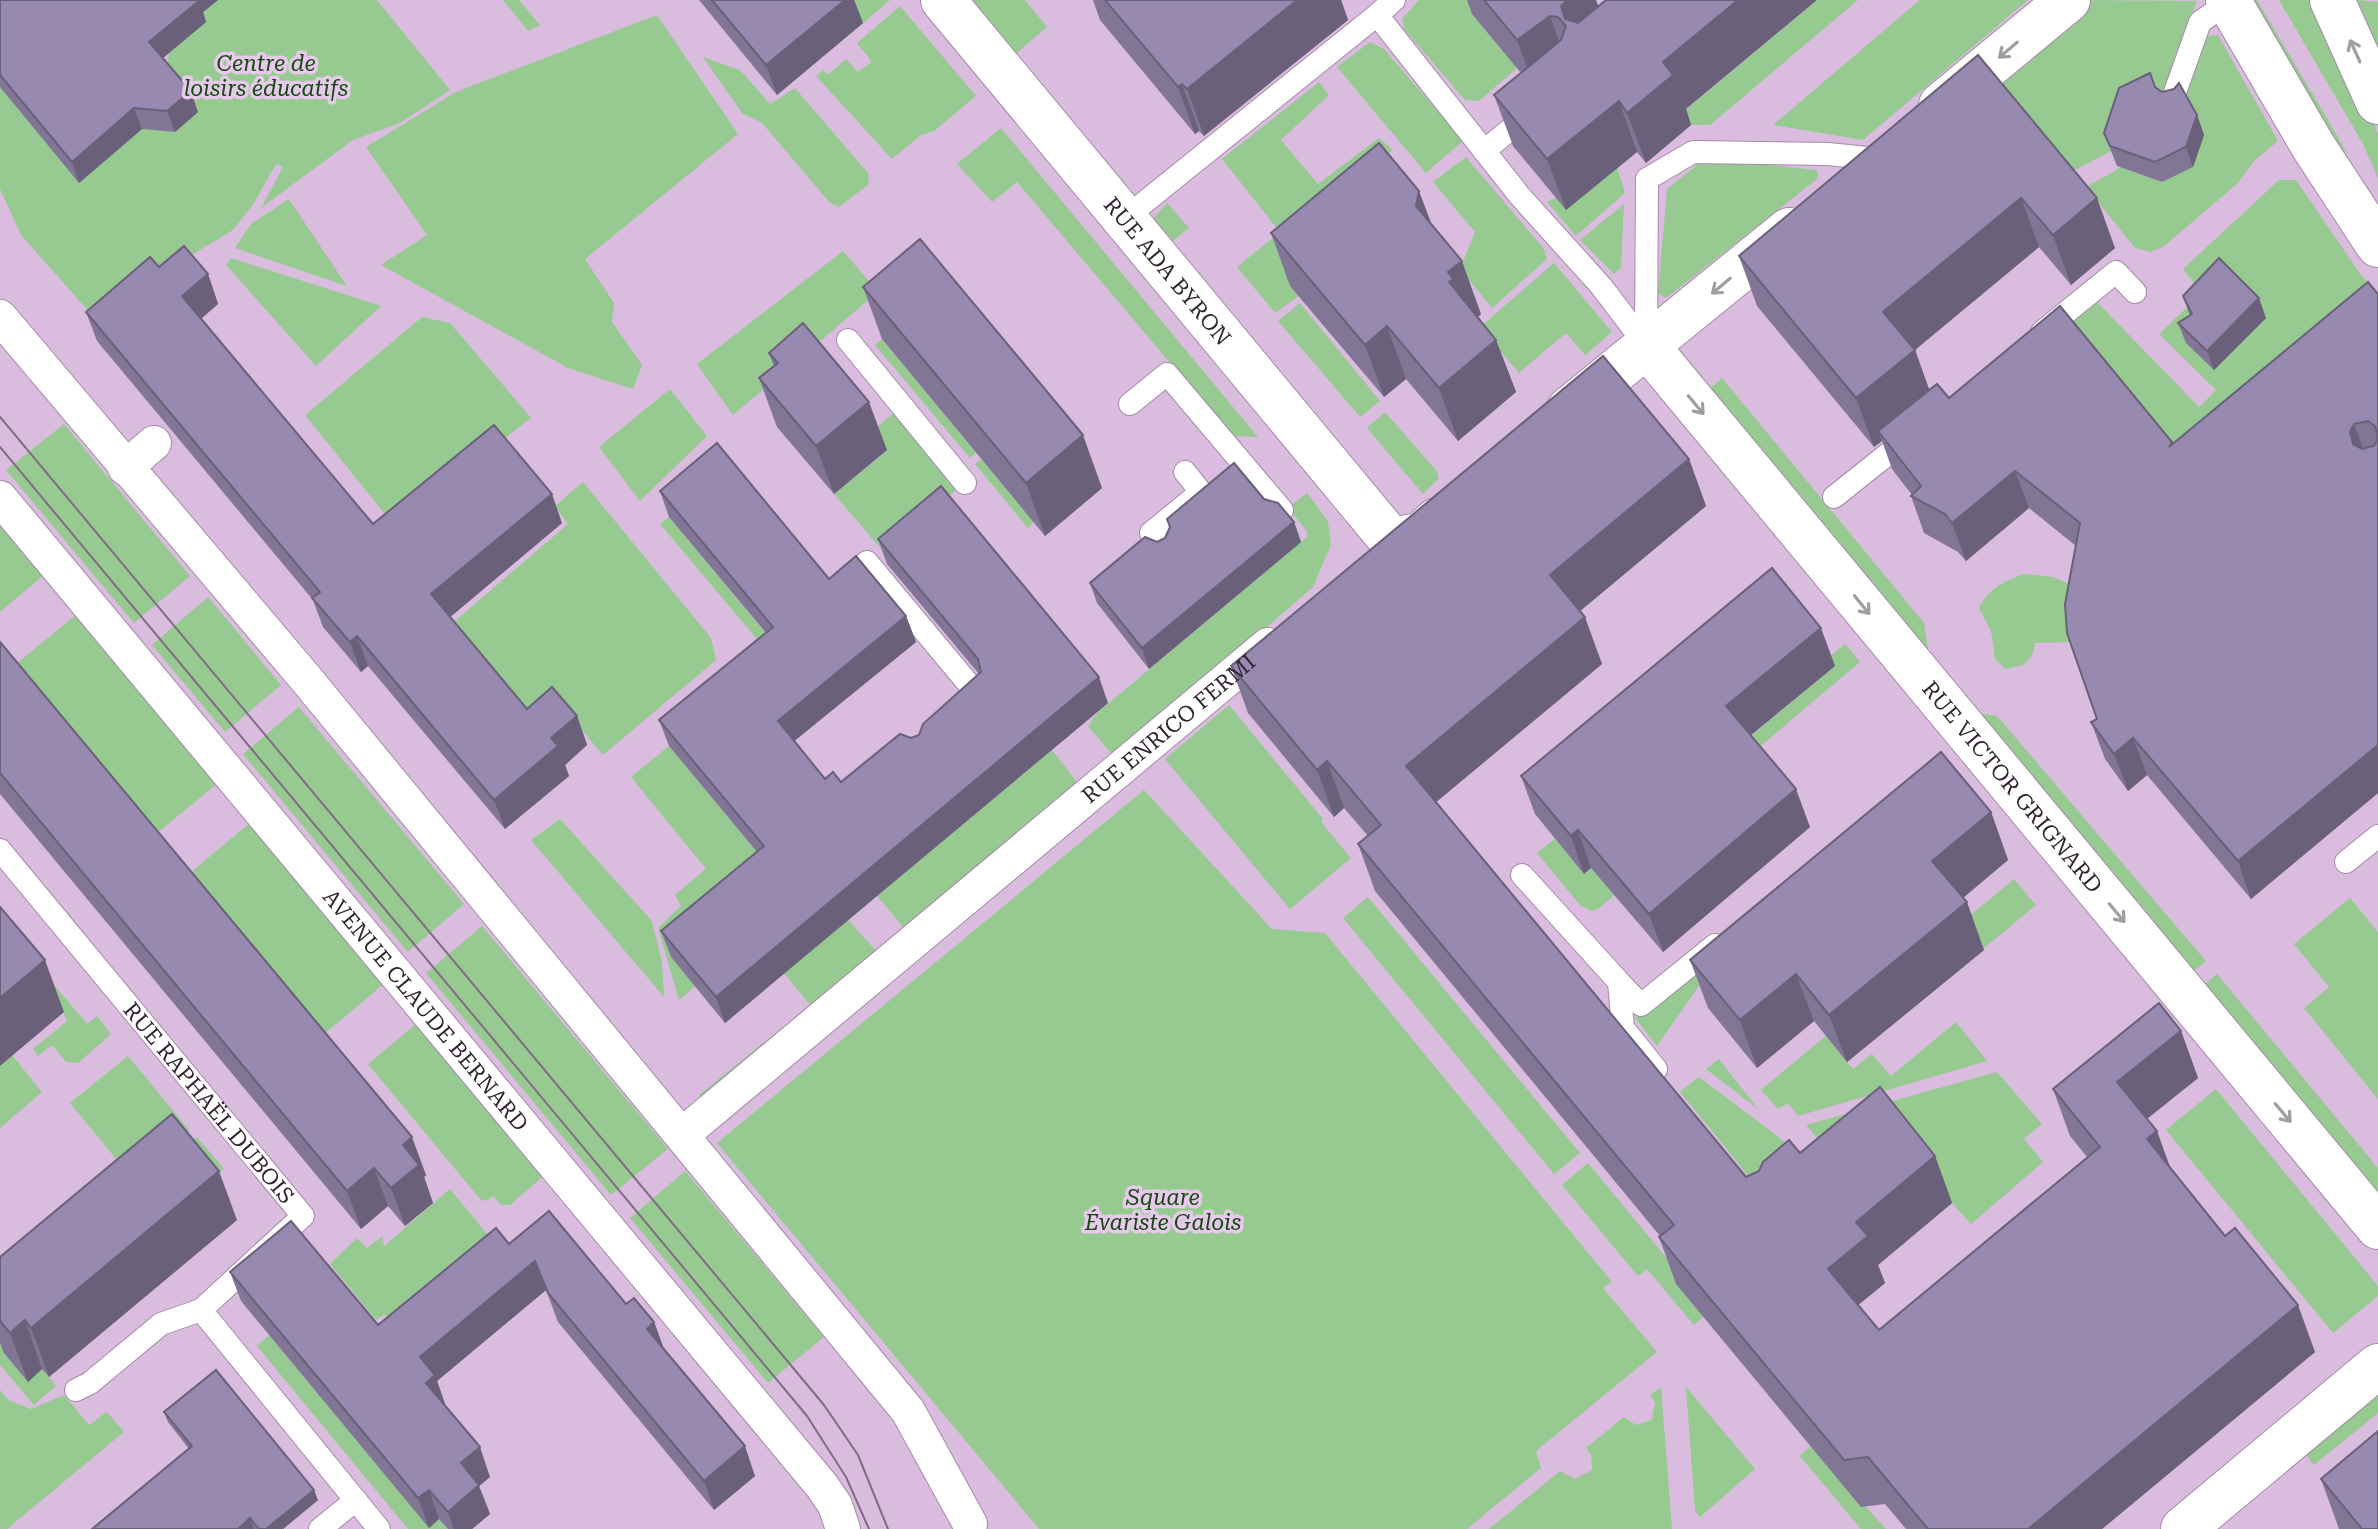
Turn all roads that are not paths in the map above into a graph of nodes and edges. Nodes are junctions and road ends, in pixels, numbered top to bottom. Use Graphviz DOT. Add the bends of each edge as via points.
graph roads {
  1 [pos="943,0"];
  2 [pos="2068,0"];
  3 [pos="2332,0"];
  4 [pos="2229,1"];
  5 [pos="1385,7"];
  6 [pos="2173,98"];
  7 [pos="1546,100"];
  8 [pos="2378,102"];
  9 [pos="1484,151"];
  10 [pos="1877,159"];
  11 [pos="1125,218"];
  12 [pos="2378,245"];
  13 [pos="2135,292"];
  14 [pos="0,317"];
  15 [pos="848,340"];
  16 [pos="1646,345"];
  17 [pos="2019,350"];
  18 [pos="1130,404"];
  19 [pos="1922,427"];
  20 [pos="1533,439"];
  21 [pos="154,443"];
  22 [pos="125,468"];
  23 [pos="1185,472"];
  24 [pos="965,483"];
  25 [pos="1467,495"];
  26 [pos="1834,497"];
  27 [pos="0,498"];
  28 [pos="1282,510"];
  29 [pos="1163,548"];
  30 [pos="867,562"];
  31 [pos="1294,623"];
  32 [pos="946,720"];
  33 [pos="2378,836"];
  34 [pos="0,850"];
  35 [pos="2346,862"];
  36 [pos="1522,875"];
  37 [pos="1728,935"];
  38 [pos="1619,982"];
  39 [pos="1671,1088"];
  40 [pos="682,1135"];
  41 [pos="2378,1227"];
  42 [pos="201,1310"];
  43 [pos="2378,1366"];
  44 [pos="76,1390"];
  45 [pos="356,1500"];
  46 [pos="971,1526"];
  47 [pos="2189,1527"];
  48 [pos="320,1529"];
  49 [pos="379,1529"];
  50 [pos="843,1529"];
  1 -- 11 [label="street, RUE ADA BYRON"];
  2 -- 10 [label="street, one-way"];
  8 -- 3 [label="street, one-way"];
  4 -- 6 [label="lane" via="2200,22"];
  4 -- 12 [label="street"];
  5 -- 9 [label="lane"];
  5 -- 11 [label="lane"];
  7 -- 9 [label="lane"];
  9 -- 16 [label="lane"];
  10 -- 16 [label="street, one-way"];
  10 -- 16 [label="lane" via="1693,152 1647,179"];
  11 -- 25 [label="street, RUE ADA BYRON" via="1381,549 1420,535"];
  13 -- 17 [label="lane" via="2116,272"];
  14 -- 22 [label="street"];
  15 -- 24 [label="lane"];
  16 -- 20 [label="street"];
  16 -- 41 [label="street, RUE VICTOR GRIGNARD, one-way"];
  18 -- 28 [label="lane" via="1167,374"];
  19 -- 26 [label="lane"];
  21 -- 22 [label="street"];
  22 -- 40 [label="street"];
  23 -- 29 [label="lane" via="1201,492 1151,533"];
  27 -- 50 [label="street, AVENUE CLAUDE BERNARD" via="802,1462 835,1505"];
  30 -- 32 [label="lane" via="977,694"];
  31 -- 40 [label="street, RUE ENRICO FERMI"];
  33 -- 35 [label="lane"];
  34 -- 42 [label="lane, RUE RAPHAËL DUBOIS" via="303,1216"];
  36 -- 38 [label="lane"];
  37 -- 38 [label="lane" via="1641,1005"];
  38 -- 39 [label="lane" via="1623,1028"];
  40 -- 46 [label="street" via="908,1411"];
  42 -- 44 [label="lane" via="161,1324"];
  42 -- 45 [label="lane"];
  43 -- 47 [label="street"];
  45 -- 48 [label="lane"];
  45 -- 49 [label="lane"];
}
